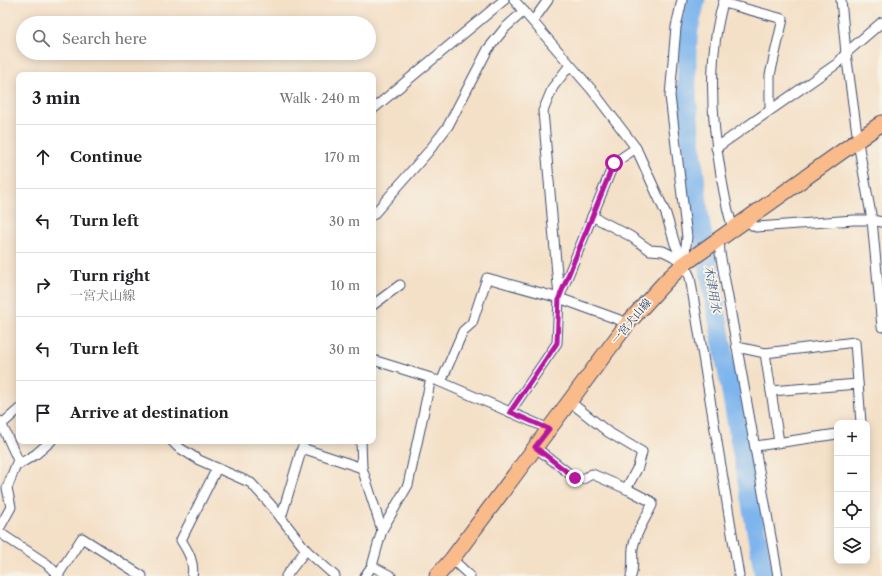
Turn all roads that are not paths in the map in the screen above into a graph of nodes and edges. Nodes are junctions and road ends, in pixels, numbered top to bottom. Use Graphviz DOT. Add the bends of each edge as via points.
graph roads {
  1 [pos="504,0"];
  2 [pos="514,0"];
  3 [pos="548,0"];
  4 [pos="682,0"];
  5 [pos="841,0"];
  6 [pos="724,1"];
  7 [pos="524,11"];
  8 [pos="533,21"];
  9 [pos="882,22"];
  10 [pos="846,53"];
  11 [pos="570,65"];
  12 [pos="376,107"];
  13 [pos="770,109"];
  14 [pos="882,123"];
  15 [pos="858,141"];
  16 [pos="636,148"];
  17 [pos="716,148"];
  18 [pos="376,212"];
  19 [pos="592,216"];
  20 [pos="747,218"];
  21 [pos="872,220"];
  22 [pos="882,222"];
  23 [pos="733,228"];
  24 [pos="719,238"];
  25 [pos="684,264"];
  26 [pos="400,285"];
  27 [pos="559,298"];
  28 [pos="376,303"];
  29 [pos="628,323"];
  30 [pos="882,327"];
  31 [pos="737,347"];
  32 [pos="765,353"];
  33 [pos="376,361"];
  34 [pos="431,378"];
  35 [pos="441,382"];
  36 [pos="858,384"];
  37 [pos="771,391"];
  38 [pos="569,401"];
  39 [pos="16,411"];
  40 [pos="510,412"];
  41 [pos="862,420"];
  42 [pos="1,423"];
  43 [pos="549,429"];
  44 [pos="834,434"];
  45 [pos="779,442"];
  46 [pos="48,444"];
  47 [pos="175,444"];
  48 [pos="361,444"];
  49 [pos="756,446"];
  50 [pos="535,447"];
  51 [pos="16,466"];
  52 [pos="217,468"];
  53 [pos="362,468"];
  54 [pos="4,488"];
  55 [pos="626,489"];
  56 [pos="281,518"];
  57 [pos="0,527"];
  58 [pos="382,530"];
  59 [pos="0,534"];
  60 [pos="306,550"];
  61 [pos="452,559"];
  62 [pos="372,566"];
  63 [pos="58,575"];
  64 [pos="142,576"];
  65 [pos="192,576"];
  66 [pos="286,576"];
  67 [pos="335,576"];
  68 [pos="365,576"];
  69 [pos="391,576"];
  70 [pos="437,576"];
  71 [pos="470,576"];
  72 [pos="632,576"];
  73 [pos="739,576"];
  74 [pos="778,576"];
  1 -- 12 [label="street"];
  2 -- 7 [label="street"];
  3 -- 8 [label="street"];
  4 -- 25 [label="street" via="676,27 670,96 687,237"];
  5 -- 10 [label="street"];
  6 -- 13 [label="street" via="783,19 770,75"];
  6 -- 17 [label="street" via="714,57 713,113"];
  7 -- 8 [label="street"];
  7 -- 18 [label="street" via="505,28 488,49 448,126"];
  8 -- 11 [label="street"];
  9 -- 10 [label="street"];
  10 -- 13 [label="street" via="838,63"];
  10 -- 15 [label="street"];
  11 -- 16 [label="street"];
  11 -- 27 [label="street" via="552,87 543,111"];
  13 -- 17 [label="street"];
  14 -- 15 [label="main road, 一宮犬山線"];
  15 -- 20 [label="main road, 一宮犬山線"];
  15 -- 21 [label="street"];
  16 -- 19 [label="street" via="614,163"];
  16 -- 25 [label="street" via="666,214"];
  17 -- 23 [label="street" via="726,206"];
  19 -- 25 [label="street" via="650,250 673,256"];
  19 -- 27 [label="street"];
  20 -- 21 [label="street" via="756,227"];
  20 -- 23 [label="main road, 一宮犬山線"];
  21 -- 22 [label="street"];
  21 -- 30 [label="street"];
  23 -- 24 [label="main road, 一宮犬山線"];
  24 -- 25 [label="main road, 一宮犬山線"];
  24 -- 31 [label="street"];
  25 -- 29 [label="main road, 一宮犬山線"];
  25 -- 73 [label="street" via="690,277 696,309"];
  26 -- 28 [label="street"];
  27 -- 29 [label="street"];
  27 -- 35 [label="street" via="487,278 472,323 463,331"];
  27 -- 40 [label="street" via="557,343"];
  29 -- 38 [label="main road, 一宮犬山線"];
  31 -- 32 [label="street"];
  31 -- 49 [label="street"];
  32 -- 36 [label="street" via="855,342"];
  32 -- 37 [label="street"];
  33 -- 34 [label="street"];
  34 -- 35 [label="street"];
  34 -- 58 [label="street" via="408,485"];
  35 -- 40 [label="street"];
  36 -- 37 [label="street"];
  36 -- 41 [label="street"];
  37 -- 45 [label="street"];
  38 -- 43 [label="main road, 一宮犬山線"];
  38 -- 55 [label="street" via="608,432 642,452 638,468"];
  39 -- 42 [label="street"];
  40 -- 43 [label="street"];
  42 -- 51 [label="street" via="18,460"];
  43 -- 50 [label="main road, 一宮犬山線"];
  44 -- 45 [label="street"];
  45 -- 49 [label="street"];
  46 -- 51 [label="street"];
  47 -- 52 [label="street"];
  48 -- 53 [label="street"];
  49 -- 74 [label="street"];
  50 -- 55 [label="street" via="575,478 583,479 592,474"];
  50 -- 61 [label="main road, 一宮犬山線"];
  51 -- 54 [label="street"];
  52 -- 56 [label="street" via="251,483"];
  52 -- 65 [label="street" via="181,540 192,564"];
  53 -- 56 [label="street" via="302,448"];
  53 -- 58 [label="street"];
  54 -- 57 [label="street" via="11,507"];
  55 -- 72 [label="street" via="652,502 635,541"];
  56 -- 60 [label="street"];
  58 -- 62 [label="street"];
  59 -- 63 [label="street" via="47,564"];
  60 -- 66 [label="street"];
  60 -- 67 [label="street"];
  61 -- 70 [label="main road, 一宮犬山線"];
  61 -- 71 [label="street"];
  62 -- 68 [label="street"];
  62 -- 69 [label="street"];
  63 -- 64 [label="street" via="82,538"];
}
